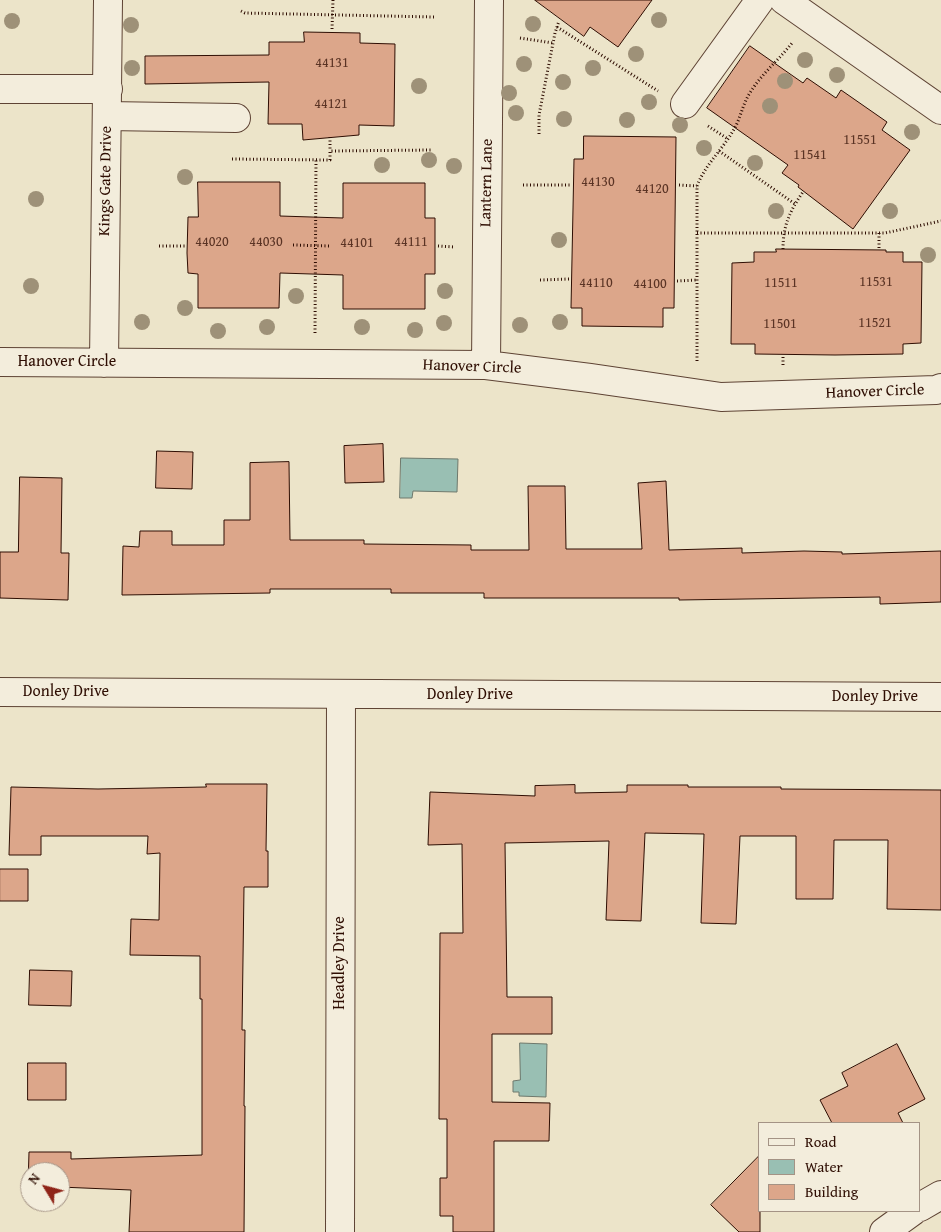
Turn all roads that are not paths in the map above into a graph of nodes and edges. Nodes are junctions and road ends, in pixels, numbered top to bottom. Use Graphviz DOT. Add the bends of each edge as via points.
graph roads {
  1 [pos="108,0"];
  2 [pos="489,0"];
  3 [pos="760,0"];
  4 [pos="784,0"];
  5 [pos="108,88"];
  6 [pos="0,89"];
  7 [pos="685,107"];
  8 [pos="941,110"];
  9 [pos="107,116"];
  10 [pos="236,118"];
  11 [pos="0,362"];
  12 [pos="104,363"];
  13 [pos="486,365"];
  14 [pos="941,388"];
  15 [pos="0,692"];
  16 [pos="341,694"];
  17 [pos="941,697"];
  18 [pos="941,1195"];
  19 [pos="921,1206"];
  20 [pos="912,1212"];
  21 [pos="340,1232"];
  22 [pos="884,1232"];
  1 -- 5 [label="street, Kings Gate Drive"];
  2 -- 13 [label="street, Lantern Lane"];
  3 -- 7 [label="street"];
  4 -- 8 [label="street"];
  5 -- 6 [label="street"];
  5 -- 9 [label="street, Kings Gate Drive"];
  9 -- 10 [label="street"];
  9 -- 12 [label="street, Kings Gate Drive"];
  11 -- 12 [label="street, Hanover Circle"];
  12 -- 13 [label="street, Hanover Circle"];
  13 -- 14 [label="street, Hanover Circle" via="721,397"];
  15 -- 16 [label="street, Donley Drive"];
  16 -- 17 [label="street, Donley Drive"];
  16 -- 21 [label="street, Headley Drive"];
  18 -- 19 [label="street"];
  20 -- 22 [label="street"];
}
